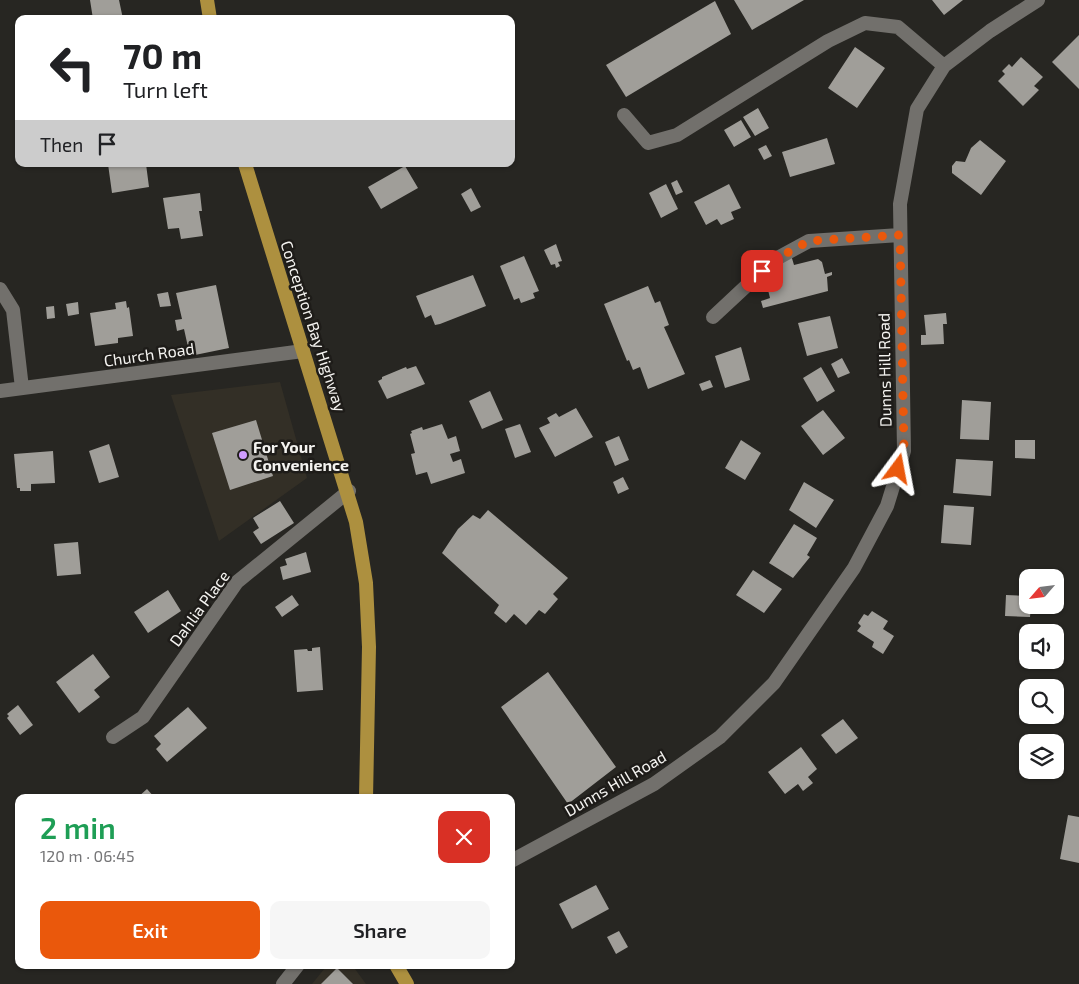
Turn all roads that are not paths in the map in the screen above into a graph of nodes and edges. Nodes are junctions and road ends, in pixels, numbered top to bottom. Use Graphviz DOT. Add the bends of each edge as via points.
graph roads {
  1 [pos="208,0"];
  2 [pos="1038,0"];
  3 [pos="210,15"];
  4 [pos="944,66"];
  5 [pos="624,115"];
  6 [pos="246,167"];
  7 [pos="900,235"];
  8 [pos="0,289"];
  9 [pos="713,317"];
  10 [pos="303,350"];
  11 [pos="22,388"];
  12 [pos="0,391"];
  13 [pos="348,491"];
  14 [pos="114,737"];
  15 [pos="366,794"];
  16 [pos="515,859"];
  17 [pos="295,969"];
  18 [pos="398,969"];
  19 [pos="283,984"];
  20 [pos="406,984"];
  1 -- 3 [label="main road"];
  2 -- 4 [label="street, Dunns Hill Road"];
  4 -- 5 [label="street" via="898,27 865,23 828,41 677,136 648,144"];
  4 -- 7 [label="street, Dunns Hill Road" via="917,109 900,204"];
  6 -- 10 [label="main road, Conception Bay Highway"];
  7 -- 9 [label="street" via="809,241 774,260"];
  7 -- 16 [label="street, Dunns Hill Road" via="904,451 887,506 854,568 774,683 720,737 654,784"];
  8 -- 11 [label="street" via="12,310"];
  10 -- 11 [label="street, Church Road"];
  10 -- 13 [label="main road, Conception Bay Highway"];
  11 -- 12 [label="street, Church Road"];
  13 -- 14 [label="street, Dahlia Place" via="237,582 142,717"];
  13 -- 15 [label="main road, Conception Bay Highway" via="366,584 369,647"];
  17 -- 19 [label="street"];
  18 -- 20 [label="main road"];
}
